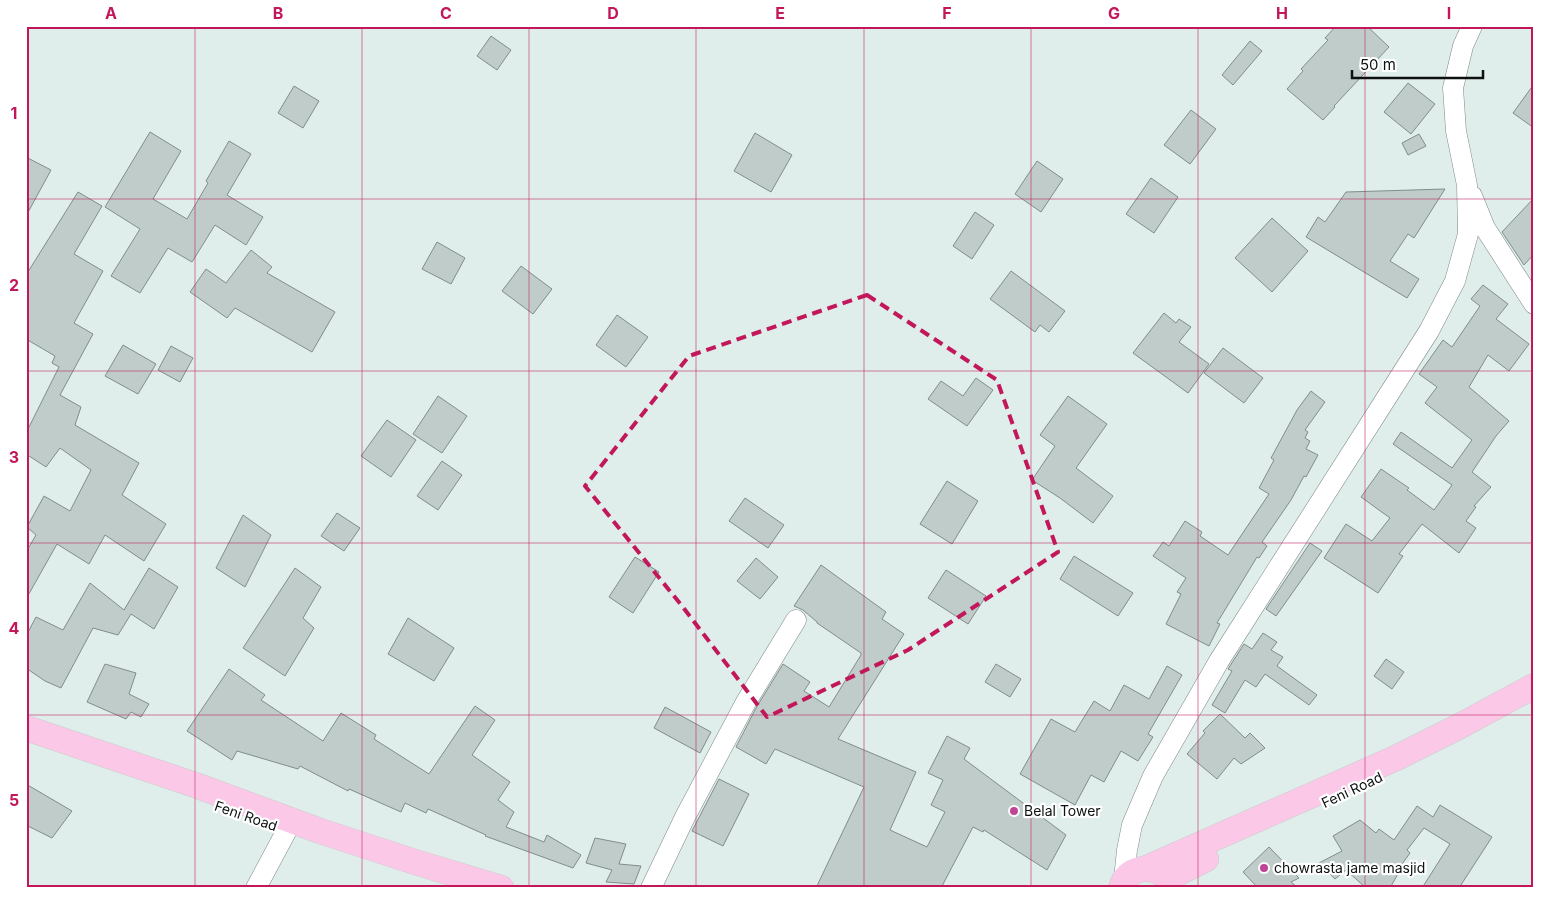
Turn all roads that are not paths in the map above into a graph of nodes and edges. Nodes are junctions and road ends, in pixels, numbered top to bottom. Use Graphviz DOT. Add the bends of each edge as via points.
graph roads {
  1 [pos="1472,26"];
  2 [pos="1467,185"];
  3 [pos="1534,304"];
  4 [pos="796,620"];
  5 [pos="1534,686"];
  6 [pos="1534,700"];
  7 [pos="26,728"];
  8 [pos="26,739"];
  9 [pos="287,830"];
  10 [pos="1163,878"];
  11 [pos="1123,883"];
  12 [pos="256,888"];
  13 [pos="467,888"];
  14 [pos="501,888"];
  15 [pos="651,888"];
  1 -- 2 [label="street" via="1463,46 1453,88 1456,131"];
  2 -- 3 [label="street" via="1485,228"];
  2 -- 11 [label="street" via="1468,234 1456,282 1429,331 1220,661 1153,776 1132,825"];
  4 -- 15 [label="street" via="746,702"];
  5 -- 10 [label="main road"];
  6 -- 10 [label="main road, Feni Road" via="1436,750"];
  7 -- 14 [label="main road" via="320,831"];
  8 -- 9 [label="main road, Feni Road"];
  9 -- 12 [label="street"];
  9 -- 13 [label="main road, Feni Road"];
  10 -- 11 [label="main road" via="1134,871"];
}
